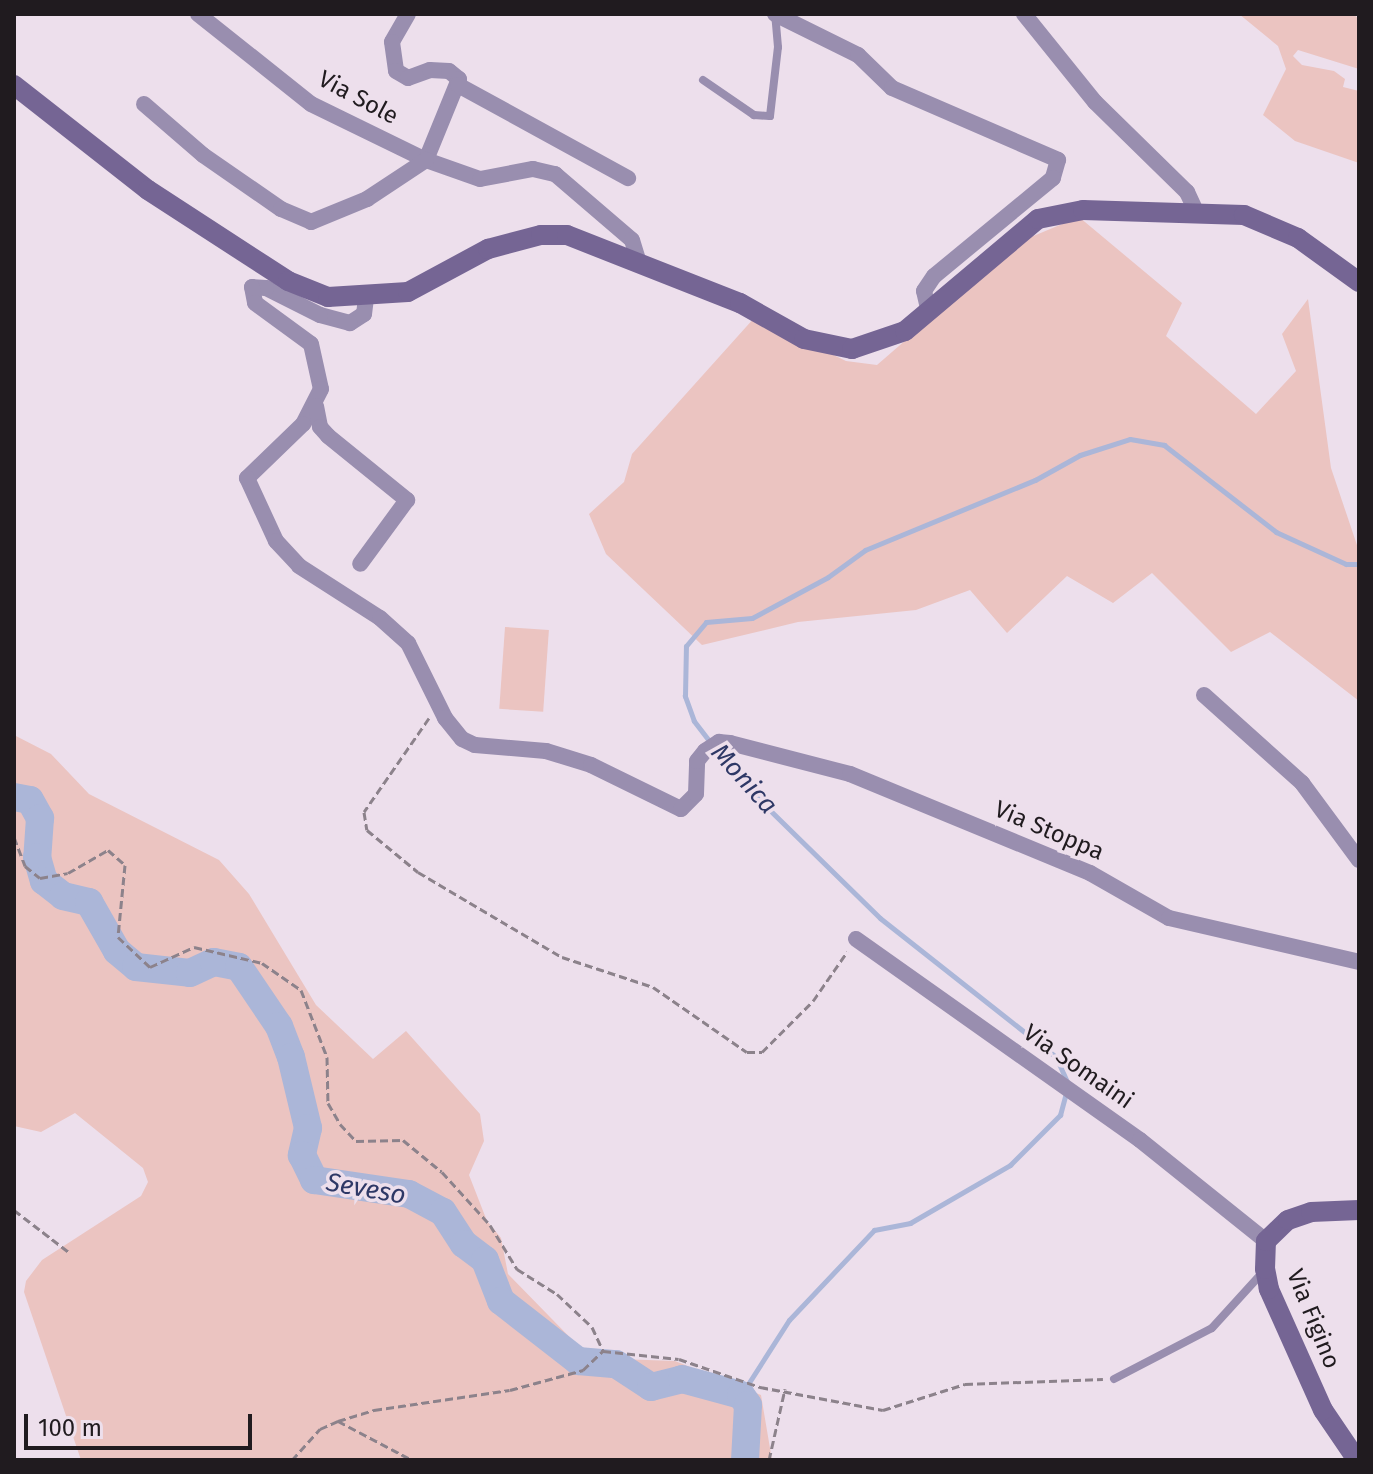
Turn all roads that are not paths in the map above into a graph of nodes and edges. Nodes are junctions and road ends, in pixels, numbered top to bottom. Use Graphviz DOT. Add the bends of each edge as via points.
graph roads {
  1 [pos="198,14"];
  2 [pos="408,14"];
  3 [pos="775,14"];
  4 [pos="1024,14"];
  5 [pos="703,80"];
  6 [pos="14,85"];
  7 [pos="458,85"];
  8 [pos="144,104"];
  9 [pos="426,160"];
  10 [pos="628,178"];
  11 [pos="1196,211"];
  12 [pos="639,263"];
  13 [pos="1359,282"];
  14 [pos="366,298"];
  15 [pos="929,312"];
  16 [pos="316,406"];
  17 [pos="360,564"];
  18 [pos="1204,695"];
  19 [pos="1359,860"];
  20 [pos="856,939"];
  21 [pos="1359,962"];
  22 [pos="1359,1210"];
  23 [pos="1266,1241"];
  24 [pos="1265,1269"];
  25 [pos="1114,1379"];
  26 [pos="1357,1460"];
  1 -- 9 [label="street, Via Sole" via="311,104"];
  2 -- 7 [label="street" via="392,42 396,71 408,78 430,70 449,71"];
  3 -- 5 [label="lane" via="778,47 770,116 754,115"];
  3 -- 15 [label="street" via="858,55 892,88 1058,160 1053,178 934,276 924,291"];
  4 -- 11 [label="street" via="1095,102 1187,192"];
  6 -- 14 [label="main road" via="148,190 288,281 328,297"];
  7 -- 9 [label="street"];
  7 -- 10 [label="street"];
  8 -- 9 [label="street" via="203,155 281,209 311,222 367,199"];
  9 -- 12 [label="street, Via Sole" via="480,179 533,169 555,174 632,240"];
  11 -- 13 [label="main road" via="1267,223"];
  11 -- 15 [label="main road" via="1083,210 1038,219"];
  12 -- 14 [label="main road" via="597,243 541,235 488,249 408,292"];
  12 -- 15 [label="main road" via="829,346 852,349 880,343"];
  14 -- 16 [label="street" via="364,314 350,323 252,287 255,303 311,344 321,389"];
  16 -- 17 [label="street" via="328,436 407,500"];
  16 -- 21 [label="street, Via Stoppa" via="247,478 276,541 299,566 380,618 408,643 453,729 475,745 546,751 591,765 681,809 696,794 697,761 712,746 850,774 1090,873 1169,918"];
  18 -- 19 [label="street" via="1302,783"];
  20 -- 23 [label="street, Via Somaini" via="1078,1097"];
  22 -- 23 [label="main road" via="1311,1212 1288,1220"];
  23 -- 24 [label="main road, Via Figino"];
  24 -- 25 [label="lane" via="1212,1328"];
  24 -- 26 [label="main road, Via Figino" via="1323,1410"];
}
